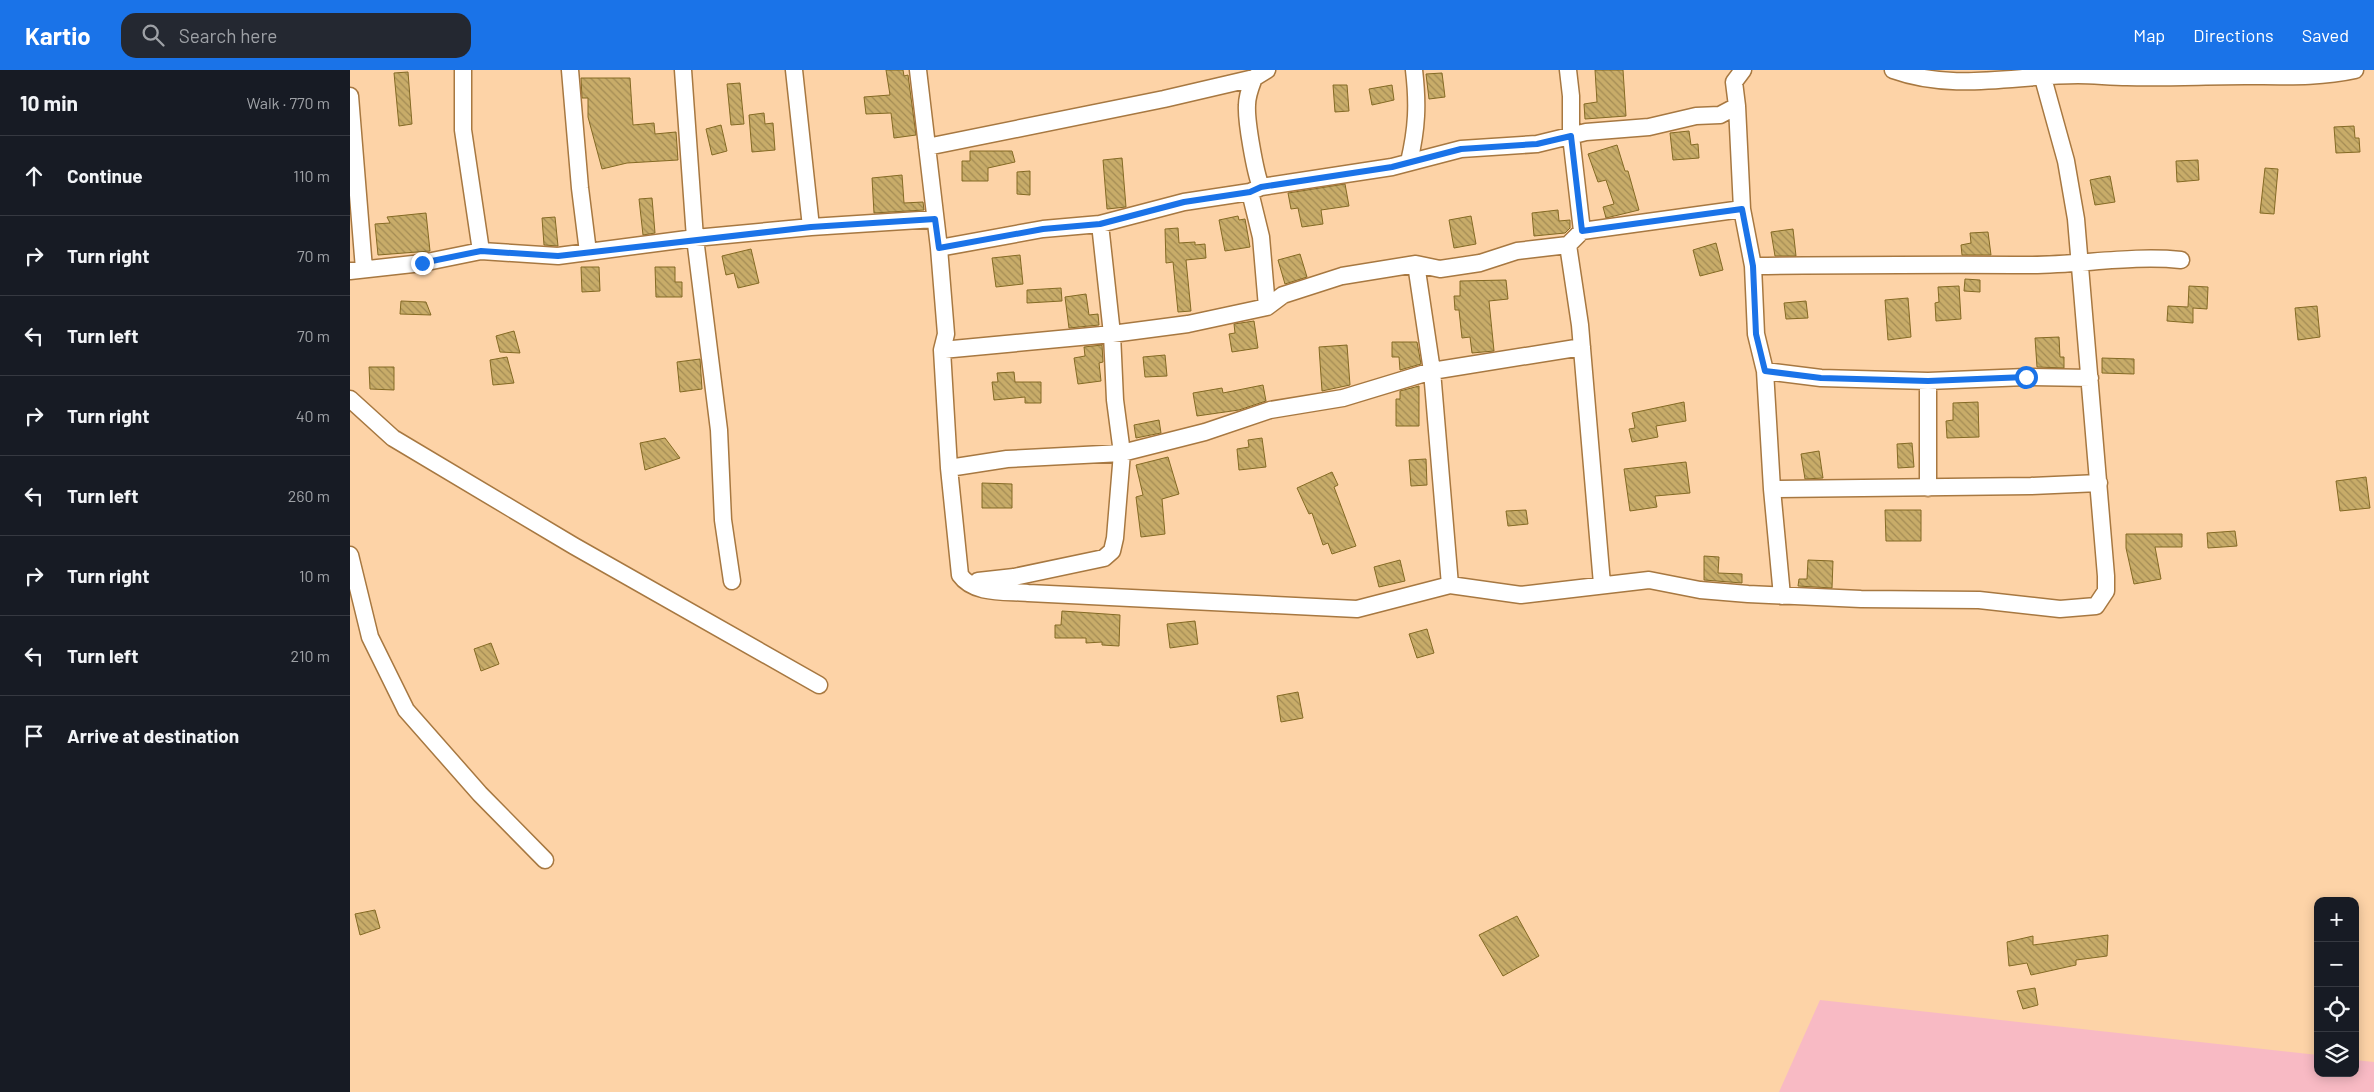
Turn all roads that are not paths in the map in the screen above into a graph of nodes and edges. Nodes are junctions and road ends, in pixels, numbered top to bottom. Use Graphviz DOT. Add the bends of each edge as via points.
graph roads {
  1 [pos="463,70"];
  2 [pos="570,70"];
  3 [pos="683,70"];
  4 [pos="794,70"];
  5 [pos="918,70"];
  6 [pos="1414,70"];
  7 [pos="1568,70"];
  8 [pos="1743,70"];
  9 [pos="1893,70"];
  10 [pos="2355,70"];
  11 [pos="1261,74"];
  12 [pos="2043,78"];
  13 [pos="350,96"];
  14 [pos="1737,106"];
  15 [pos="1571,136"];
  16 [pos="927,147"];
  17 [pos="1409,162"];
  18 [pos="1256,189"];
  19 [pos="1742,209"];
  20 [pos="935,219"];
  21 [pos="1100,224"];
  22 [pos="811,227"];
  23 [pos="1582,231"];
  24 [pos="695,238"];
  25 [pos="1568,245"];
  26 [pos="939,248"];
  27 [pos="481,251"];
  28 [pos="588,252"];
  29 [pos="2181,260"];
  30 [pos="2079,263"];
  31 [pos="1416,264"];
  32 [pos="1753,266"];
  33 [pos="357,270"];
  34 [pos="1267,307"];
  35 [pos="1112,334"];
  36 [pos="1582,346"];
  37 [pos="942,350"];
  38 [pos="1432,370"];
  39 [pos="1765,371"];
  40 [pos="2090,378"];
  41 [pos="1928,381"];
  42 [pos="350,399"];
  43 [pos="1122,453"];
  44 [pos="949,468"];
  45 [pos="2099,483"];
  46 [pos="1928,488"];
  47 [pos="1772,489"];
  48 [pos="350,555"];
  49 [pos="732,581"];
  50 [pos="965,582"];
  51 [pos="1602,584"];
  52 [pos="1450,585"];
  53 [pos="1782,596"];
  54 [pos="820,685"];
  55 [pos="545,860"];
  1 -- 27 [label="street" via="462,130"];
  2 -- 28 [label="street"];
  3 -- 24 [label="street"];
  4 -- 22 [label="street"];
  5 -- 16 [label="street"];
  6 -- 17 [label="street" via="1418,107"];
  7 -- 15 [label="street"];
  8 -- 14 [label="street" via="1734,82"];
  9 -- 12 [label="street" via="1949,81"];
  10 -- 12 [label="street" via="2334,75 2298,76 2076,75"];
  11 -- 16 [label="street" via="1164,99"];
  11 -- 18 [label="street" via="1246,105 1256,163"];
  12 -- 30 [label="street" via="2069,177"];
  13 -- 33 [label="street"];
  14 -- 15 [label="street" via="1720,114"];
  14 -- 19 [label="street"];
  15 -- 17 [label="street" via="1537,144 1461,149"];
  15 -- 23 [label="street"];
  16 -- 20 [label="street"];
  17 -- 18 [label="street"];
  18 -- 21 [label="street" via="1184,202"];
  18 -- 34 [label="street"];
  19 -- 23 [label="street"];
  19 -- 32 [label="street"];
  20 -- 22 [label="street"];
  20 -- 26 [label="street"];
  21 -- 26 [label="street" via="1043,229"];
  21 -- 35 [label="street"];
  22 -- 24 [label="street"];
  23 -- 25 [label="street"];
  24 -- 28 [label="street"];
  24 -- 49 [label="street" via="719,430 723,520"];
  25 -- 31 [label="street" via="1517,251 1480,263 1440,270"];
  25 -- 36 [label="street"];
  26 -- 37 [label="street" via="946,334"];
  27 -- 28 [label="street" via="558,256"];
  27 -- 33 [label="street" via="422,263"];
  29 -- 30 [label="street" via="2143,258"];
  30 -- 32 [label="street"];
  30 -- 40 [label="street"];
  31 -- 34 [label="street" via="1342,276 1283,295"];
  31 -- 38 [label="street"];
  32 -- 39 [label="street" via="1756,334"];
  34 -- 35 [label="street" via="1188,324"];
  35 -- 37 [label="street"];
  35 -- 43 [label="street" via="1115,400"];
  36 -- 38 [label="street"];
  36 -- 51 [label="street"];
  37 -- 44 [label="street"];
  38 -- 43 [label="street" via="1343,398 1270,410 1205,432"];
  38 -- 52 [label="street"];
  39 -- 41 [label="street" via="1821,378"];
  39 -- 47 [label="street"];
  40 -- 41 [label="street"];
  40 -- 45 [label="street"];
  41 -- 46 [label="street"];
  42 -- 54 [label="street" via="393,438 574,546"];
  43 -- 44 [label="street" via="1007,458"];
  43 -- 50 [label="street" via="1115,538 1112,551 1104,558 1014,577"];
  44 -- 50 [label="street" via="960,575"];
  45 -- 46 [label="street"];
  45 -- 53 [label="street" via="2106,591 2096,606 2060,609 1978,600"];
  46 -- 47 [label="street"];
  47 -- 53 [label="street"];
  48 -- 55 [label="street" via="370,637 406,710 480,794"];
  50 -- 52 [label="street" via="974,588 1028,593 1357,609"];
  51 -- 52 [label="street" via="1522,595"];
  51 -- 53 [label="street" via="1649,580 1700,590"];
}
